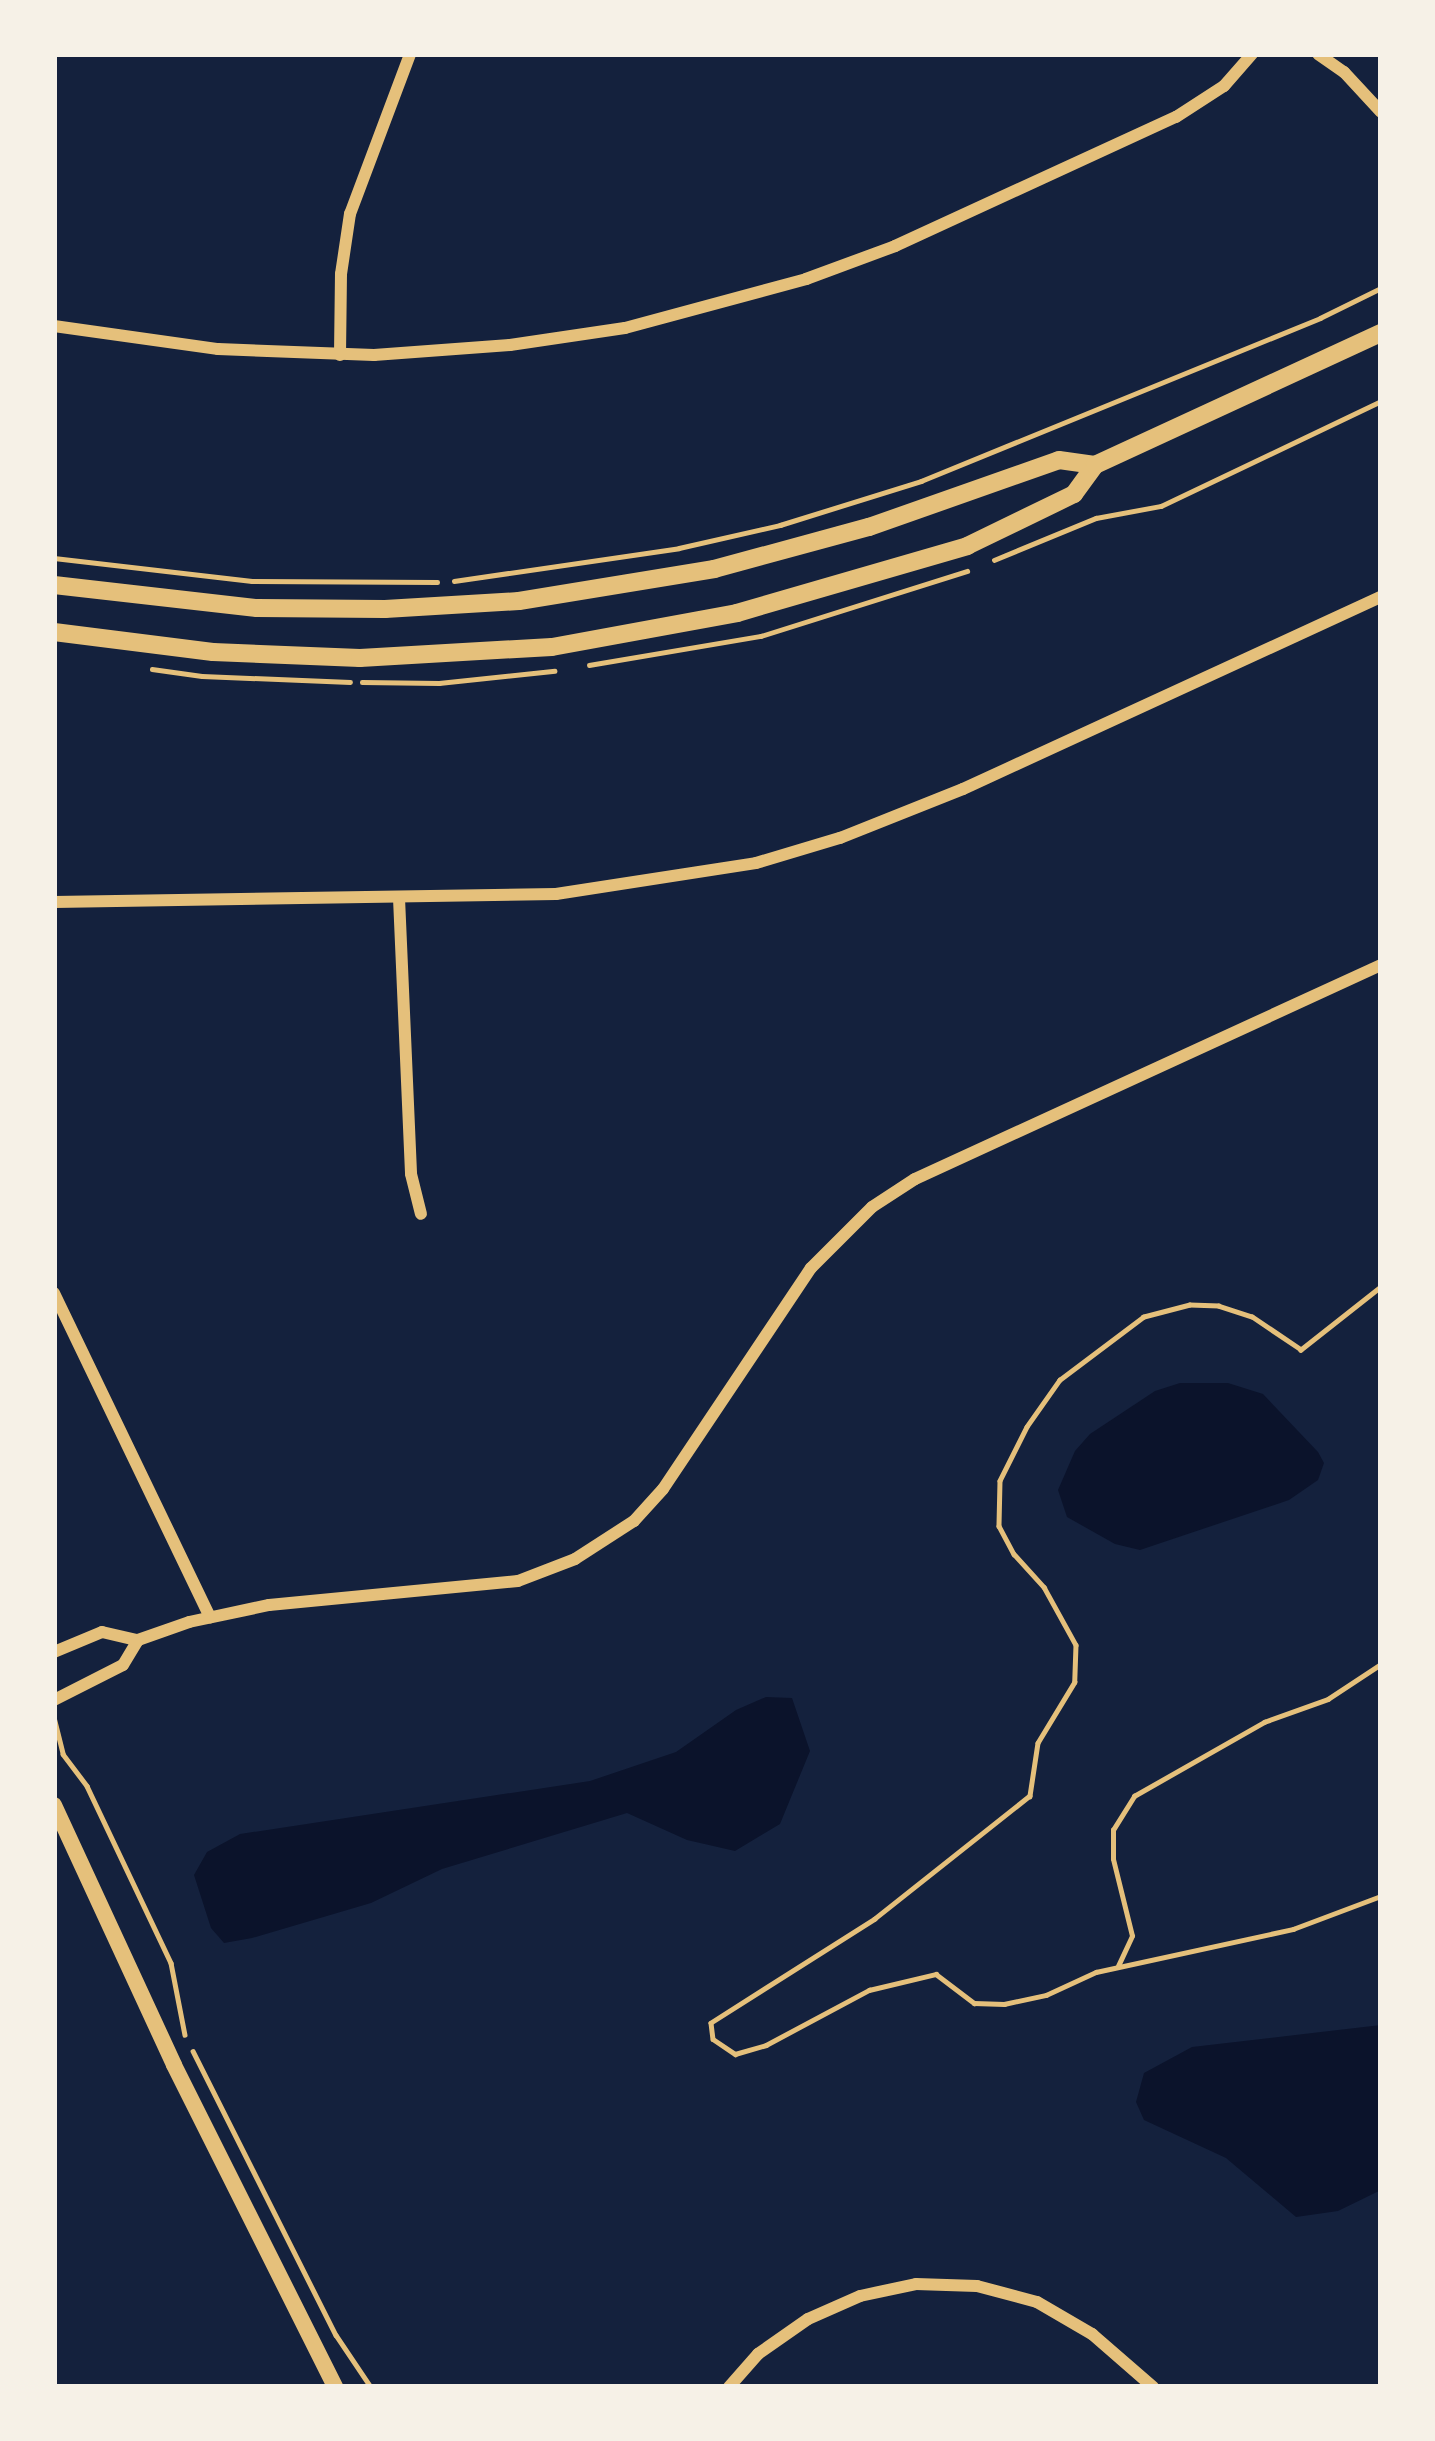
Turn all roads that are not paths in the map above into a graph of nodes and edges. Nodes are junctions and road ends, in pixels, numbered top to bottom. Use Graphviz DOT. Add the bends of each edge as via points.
graph roads {
  1 [pos="1252,54"];
  2 [pos="1318,54"];
  3 [pos="405,56"];
  4 [pos="1381,112"];
  5 [pos="54,326"];
  6 [pos="1381,333"];
  7 [pos="340,355"];
  8 [pos="1095,464"];
  9 [pos="54,585"];
  10 [pos="1381,597"];
  11 [pos="54,632"];
  12 [pos="399,898"];
  13 [pos="54,902"];
  14 [pos="1381,965"];
  15 [pos="421,1214"];
  16 [pos="54,1293"];
  17 [pos="210,1617"];
  18 [pos="138,1640"];
  19 [pos="54,1652"];
  20 [pos="54,1700"];
  21 [pos="54,1805"];
  22 [pos="335,2387"];
  23 [pos="729,2387"];
  24 [pos="1153,2387"];
  1 -- 7 [label="street" via="1224,86 1176,117 806,279 566,338"];
  2 -- 4 [label="street"];
  3 -- 7 [label="street" via="347,229"];
  5 -- 7 [label="street" via="218,350"];
  6 -- 8 [label="main road"];
  8 -- 9 [label="main road" via="1059,460 869,527 732,564 519,601 257,608"];
  8 -- 11 [label="main road" via="1075,494 967,546 810,595 610,638 360,658 190,650"];
  10 -- 12 [label="street" via="839,838 678,878 556,894"];
  12 -- 13 [label="street"];
  12 -- 15 [label="street" via="411,1174"];
  14 -- 17 [label="street" via="915,1179 872,1207 812,1268 663,1489 592,1550 518,1581"];
  16 -- 17 [label="street"];
  17 -- 18 [label="street"];
  18 -- 19 [label="street" via="102,1632"];
  18 -- 20 [label="street" via="123,1666"];
  21 -- 22 [label="street"];
  23 -- 24 [label="street" via="758,2354 808,2319 916,2284 977,2286 1037,2302"];
}
